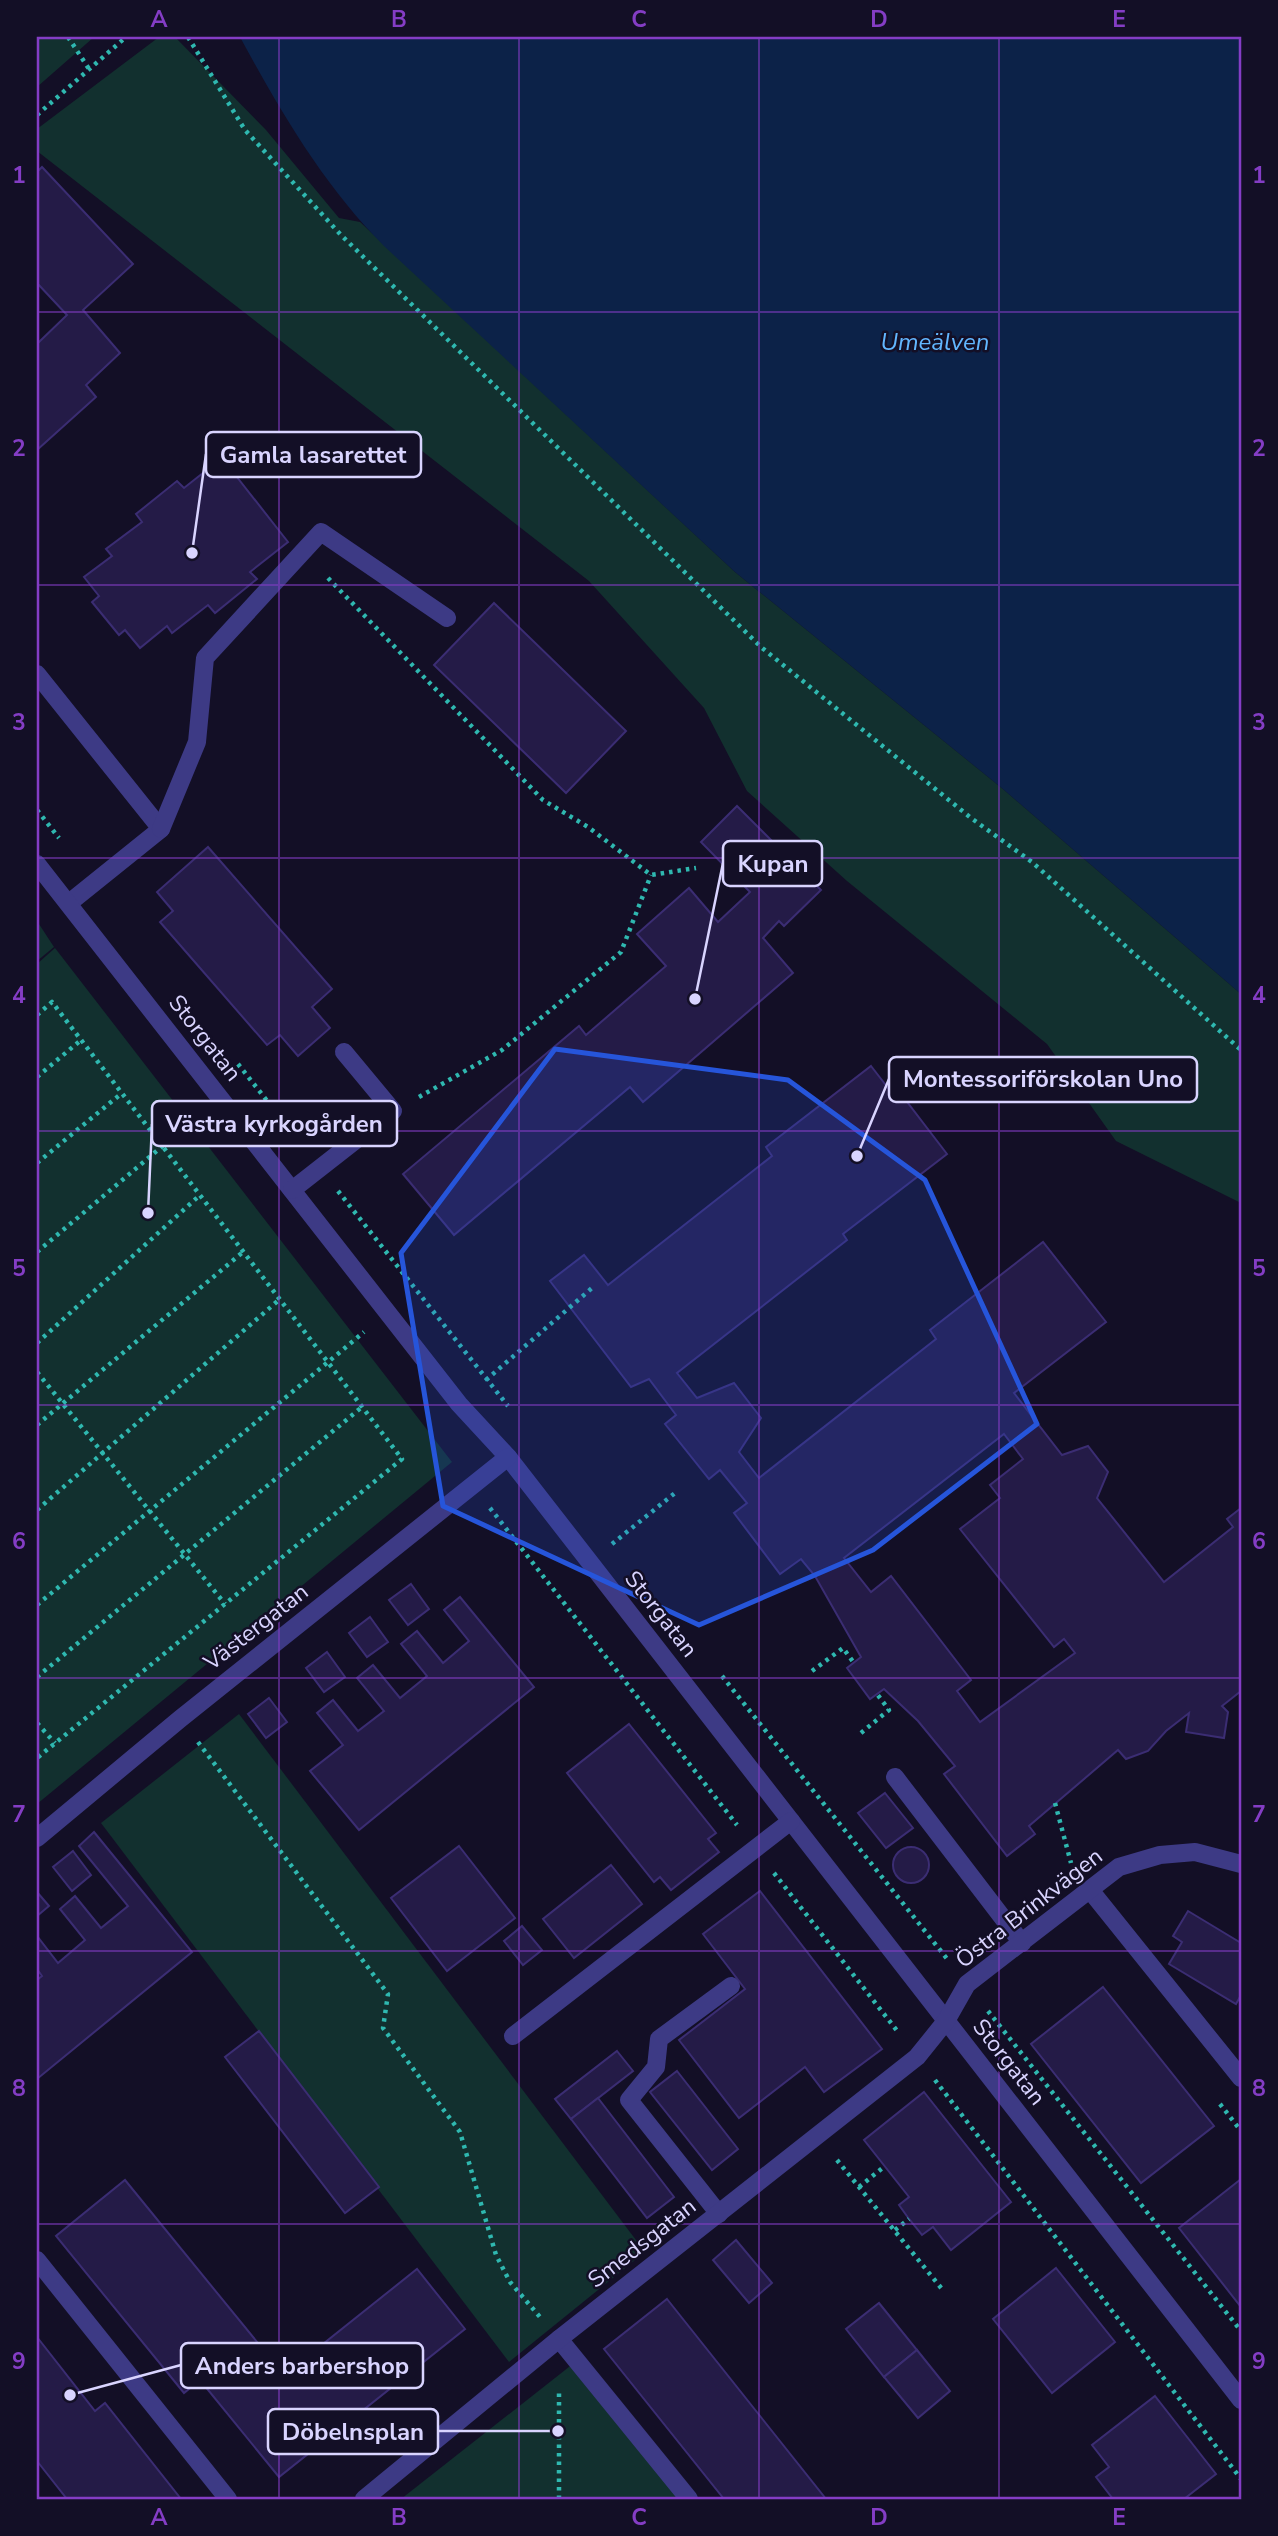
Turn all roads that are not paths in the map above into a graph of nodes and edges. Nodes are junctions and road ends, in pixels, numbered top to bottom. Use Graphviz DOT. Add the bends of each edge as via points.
graph roads {
  1 [pos="447,618"];
  2 [pos="37,674"];
  3 [pos="161,829"];
  4 [pos="37,864"];
  5 [pos="69,903"];
  6 [pos="344,1052"];
  7 [pos="292,1190"];
  8 [pos="508,1458"];
  9 [pos="895,1777"];
  10 [pos="791,1821"];
  11 [pos="37,1838"];
  12 [pos="1241,1864"];
  13 [pos="1090,1890"];
  14 [pos="1022,1943"];
  15 [pos="731,1986"];
  16 [pos="946,2021"];
  17 [pos="513,2036"];
  18 [pos="1241,2078"];
  19 [pos="719,2214"];
  20 [pos="37,2260"];
  21 [pos="559,2339"];
  22 [pos="1241,2400"];
  23 [pos="228,2499"];
  24 [pos="364,2499"];
  25 [pos="689,2499"];
  1 -- 3 [label="street" via="321,532 205,658 197,743"];
  2 -- 3 [label="street"];
  3 -- 5 [label="street"];
  4 -- 5 [label="street, Storgatan"];
  5 -- 7 [label="street, Storgatan"];
  6 -- 7 [label="street" via="393,1111"];
  7 -- 8 [label="street, Storgatan" via="459,1404"];
  8 -- 10 [label="street, Storgatan"];
  8 -- 11 [label="street, Västergatan"];
  9 -- 14 [label="street"];
  10 -- 16 [label="street, Storgatan"];
  10 -- 17 [label="street"];
  12 -- 13 [label="street, Östra Brinkvägen" via="1195,1852 1160,1855 1119,1867"];
  13 -- 14 [label="street, Östra Brinkvägen"];
  13 -- 18 [label="street"];
  14 -- 16 [label="street, Östra Brinkvägen" via="967,1984"];
  15 -- 19 [label="street" via="659,2039 656,2067 629,2100"];
  16 -- 19 [label="street, Smedsgatan" via="917,2057"];
  16 -- 22 [label="street, Storgatan"];
  19 -- 21 [label="street, Smedsgatan"];
  20 -- 23 [label="street"];
  21 -- 24 [label="street, Smedsgatan"];
  21 -- 25 [label="street"];
}
